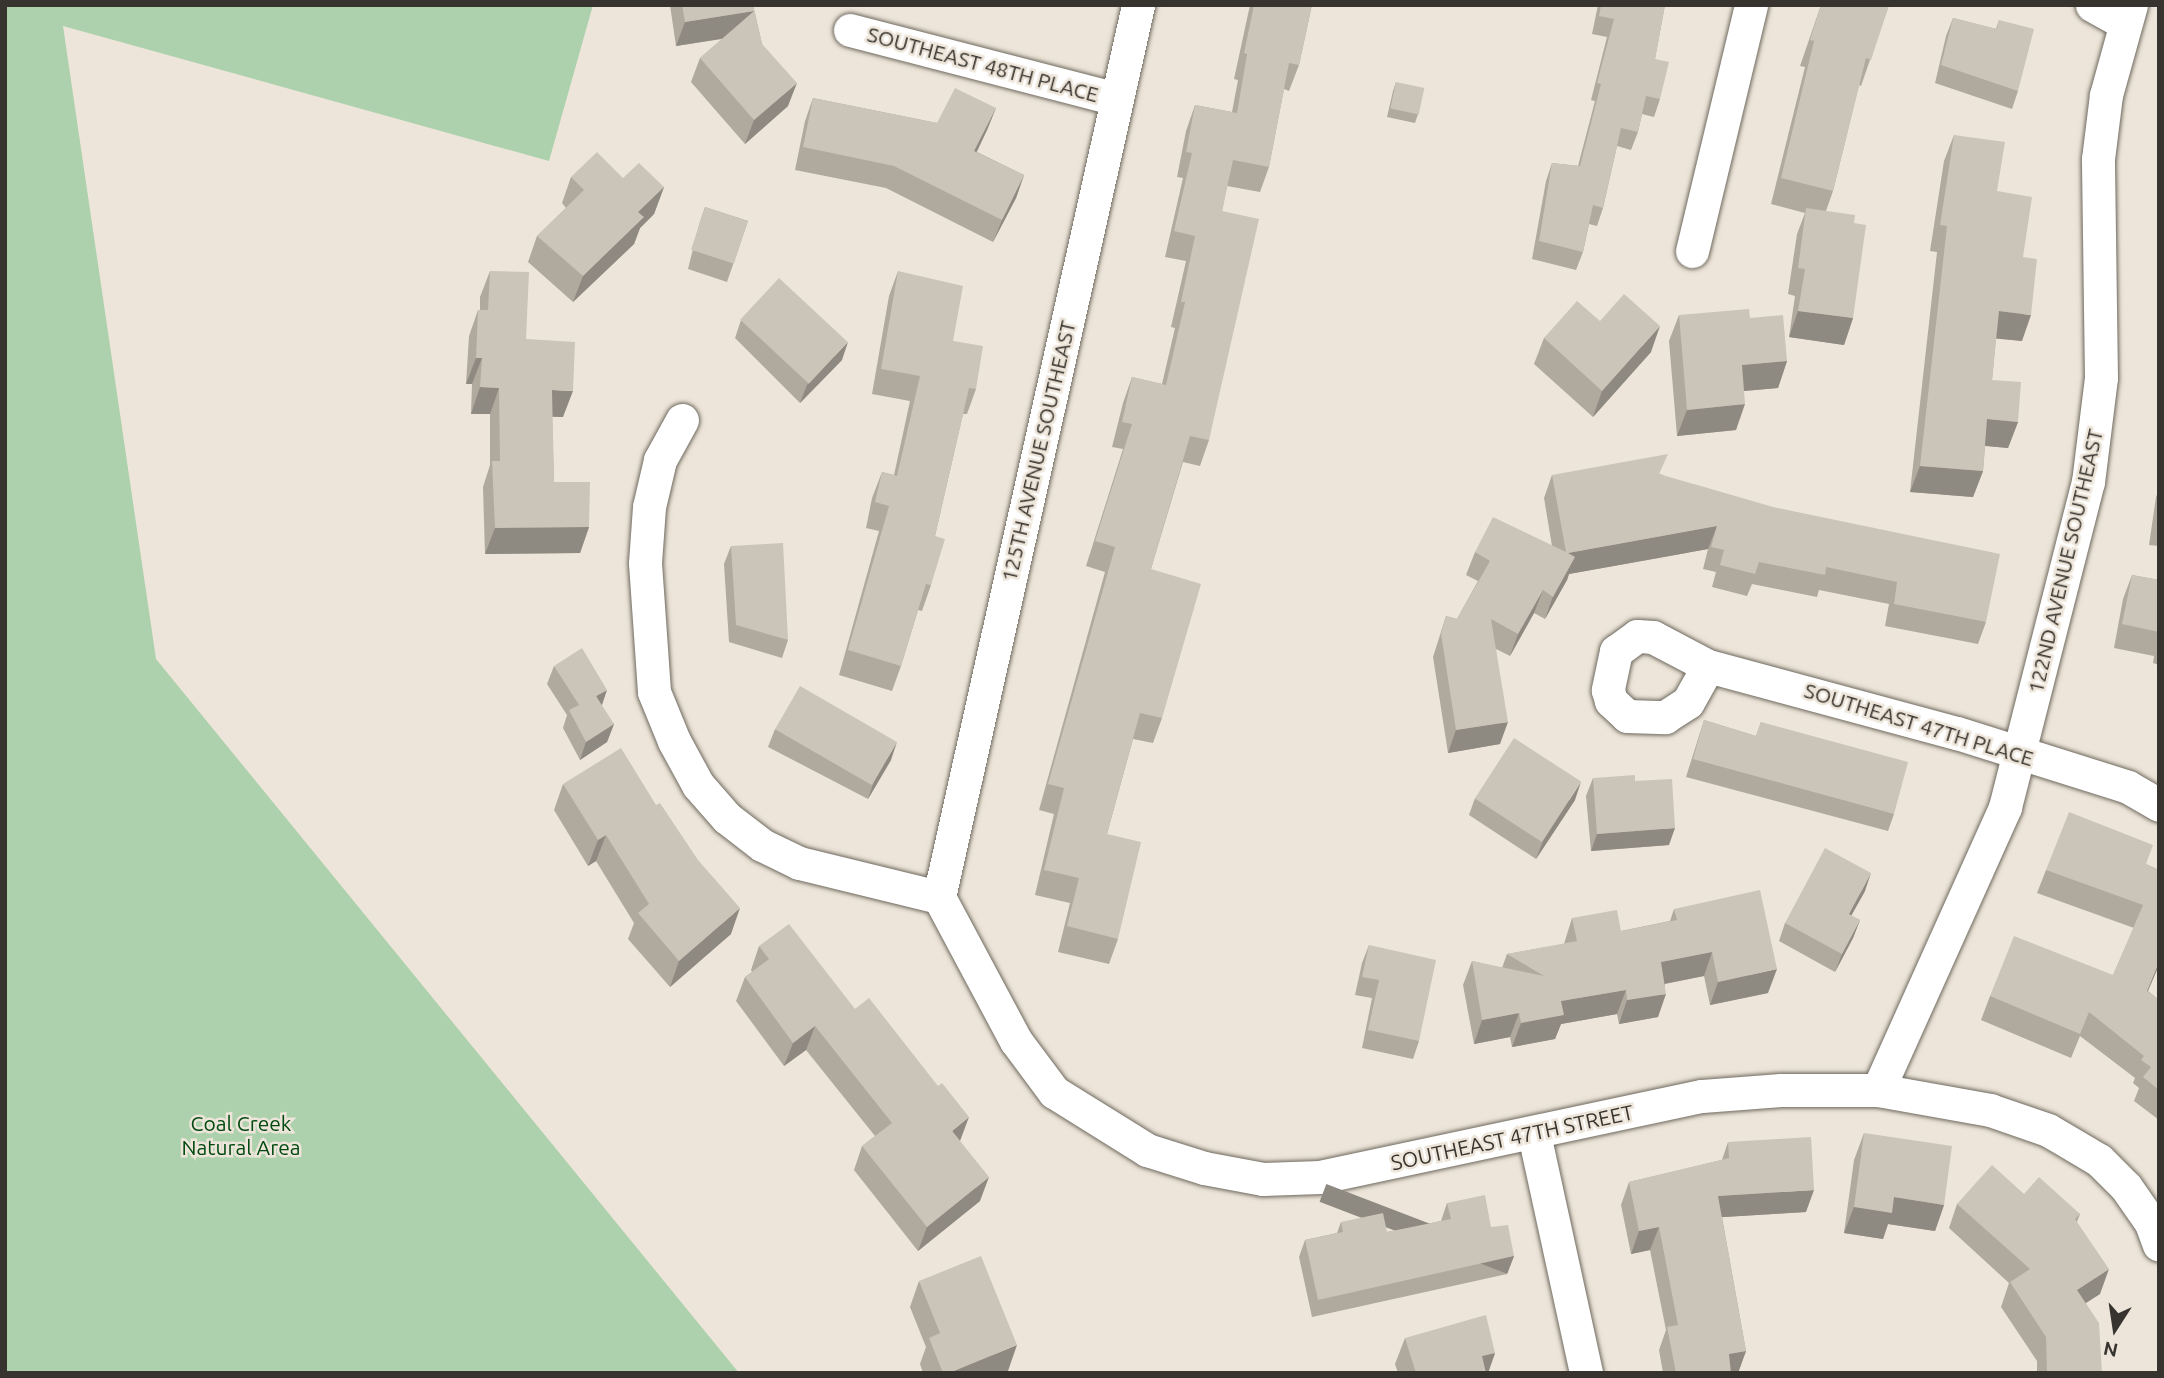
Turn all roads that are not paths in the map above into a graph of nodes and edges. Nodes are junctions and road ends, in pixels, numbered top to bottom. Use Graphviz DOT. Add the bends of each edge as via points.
graph roads {
  1 [pos="1138,5"];
  2 [pos="1751,5"];
  3 [pos="2092,5"];
  4 [pos="2127,13"];
  5 [pos="850,30"];
  6 [pos="1116,99"];
  7 [pos="1692,251"];
  8 [pos="682,421"];
  9 [pos="1708,666"];
  10 [pos="2021,754"];
  11 [pos="2159,774"];
  12 [pos="2129,787"];
  13 [pos="2159,805"];
  14 [pos="939,897"];
  15 [pos="1878,1090"];
  16 [pos="1534,1134"];
  17 [pos="2159,1245"];
  18 [pos="1586,1373"];
  1 -- 6 [label="street, 125TH AVENUE SOUTHEAST"];
  2 -- 7 [label="street"];
  3 -- 4 [label="street"];
  4 -- 10 [label="street, 122ND AVENUE SOUTHEAST" via="2106,95 2098,159 2101,378 2096,429 2088,482"];
  5 -- 6 [label="street, SOUTHEAST 48TH PLACE"];
  6 -- 14 [label="street, 125TH AVENUE SOUTHEAST"];
  8 -- 14 [label="street" via="660,460 649,507 645,563 654,692 674,741 698,785 727,818 762,845 799,863"];
  9 -- 10 [label="street, SOUTHEAST 47TH PLACE"];
  10 -- 12 [label="street, SOUTHEAST 47TH PLACE"];
  10 -- 15 [label="street, 122ND AVENUE SOUTHEAST" via="1983,861"];
  11 -- 12 [label="street"];
  12 -- 13 [label="street, SOUTHEAST 47TH PLACE"];
  14 -- 16 [label="street, SOUTHEAST 47TH STREET" via="1016,1041 1054,1092 1147,1150 1203,1168 1263,1179 1320,1177"];
  15 -- 16 [label="street, SOUTHEAST 47TH STREET" via="1702,1096"];
  15 -- 17 [label="street, SOUTHEAST 47TH STREET" via="1990,1110 2048,1130 2099,1160 2126,1187 2151,1223"];
  16 -- 18 [label="street"];
}
